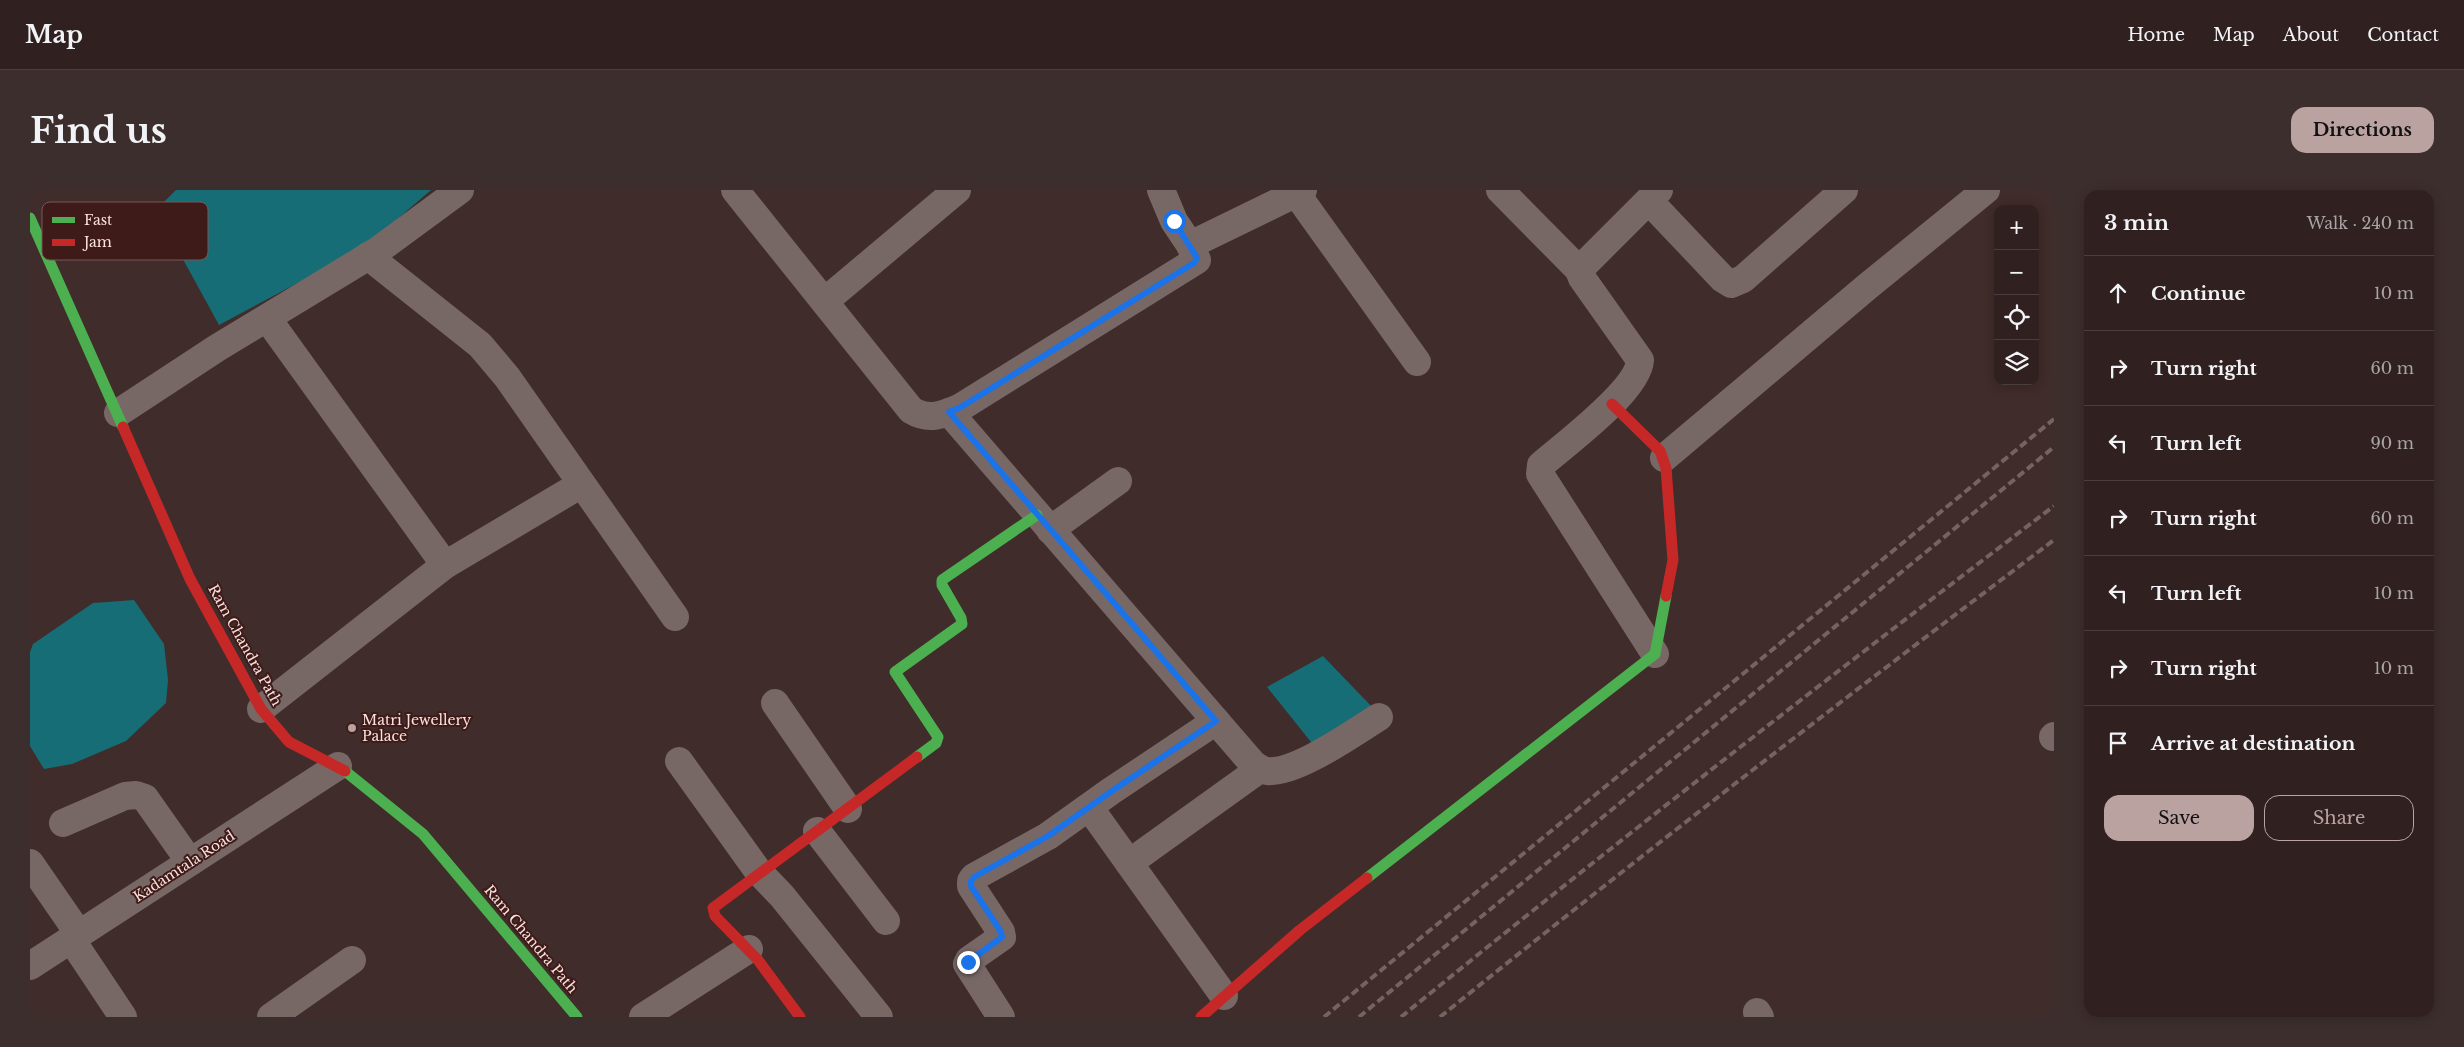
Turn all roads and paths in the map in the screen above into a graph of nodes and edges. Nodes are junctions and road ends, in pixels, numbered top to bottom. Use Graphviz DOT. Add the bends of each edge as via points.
graph roads {
  1 [pos="735,190"];
  2 [pos="957,190"];
  3 [pos="1161,190"];
  4 [pos="1500,190"];
  5 [pos="1842,190"];
  6 [pos="1986,190"];
  7 [pos="1300,192"];
  8 [pos="449,193"];
  9 [pos="1654,196"];
  10 [pos="30,218"];
  11 [pos="42,245"];
  12 [pos="1190,245"];
  13 [pos="368,256"];
  14 [pos="49,260"];
  15 [pos="1579,270"];
  16 [pos="825,301"];
  17 [pos="267,318"];
  18 [pos="1417,362"];
  19 [pos="1612,404"];
  20 [pos="949,412"];
  21 [pos="118,413"];
  22 [pos="1664,458"];
  23 [pos="1118,481"];
  24 [pos="580,485"];
  25 [pos="1043,522"];
  26 [pos="445,565"];
  27 [pos="675,617"];
  28 [pos="1655,654"];
  29 [pos="775,703"];
  30 [pos="261,709"];
  31 [pos="1379,717"];
  32 [pos="1216,721"];
  33 [pos="679,761"];
  34 [pos="338,766"];
  35 [pos="1260,769"];
  36 [pos="1090,806"];
  37 [pos="848,809"];
  38 [pos="63,823"];
  39 [pos="817,831"];
  40 [pos="190,862"];
  41 [pos="30,863"];
  42 [pos="1129,863"];
  43 [pos="758,872"];
  44 [pos="886,921"];
  45 [pos="75,936"];
  46 [pos="749,950"];
  47 [pos="352,960"];
  48 [pos="30,965"];
  49 [pos="1224,996"];
  50 [pos="123,1017"];
  51 [pos="271,1017"];
  52 [pos="577,1017"];
  53 [pos="643,1017"];
  54 [pos="800,1017"];
  55 [pos="879,1017"];
  56 [pos="1001,1017"];
  57 [pos="1201,1017"];
  1 -- 16 [label="street"];
  2 -- 16 [label="street"];
  3 -- 12 [label="street" via="1174,221"];
  4 -- 15 [label="street"];
  5 -- 9 [label="street" via="1743,279 1731,284 1723,279"];
  6 -- 22 [label="street"];
  7 -- 12 [label="street"];
  7 -- 18 [label="street"];
  8 -- 13 [label="street"];
  9 -- 15 [label="street"];
  10 -- 11 [label="street, Ram Chandra Path"];
  12 -- 20 [label="street" via="1197,258 1194,263"];
  13 -- 17 [label="street"];
  13 -- 24 [label="street" via="480,345 507,377"];
  14 -- 21 [label="street, Ram Chandra Path"];
  15 -- 19 [label="street" via="1640,360 1640,369"];
  16 -- 20 [label="street" via="911,410 921,416 934,417"];
  17 -- 21 [label="street"];
  17 -- 26 [label="street"];
  19 -- 22 [label="street"];
  19 -- 28 [label="street" via="1541,465 1540,474"];
  20 -- 25 [label="street"];
  21 -- 30 [label="street, Ram Chandra Path" via="190,579"];
  22 -- 28 [label="street" via="1673,560"];
  23 -- 25 [label="street"];
  24 -- 26 [label="street"];
  24 -- 27 [label="street"];
  25 -- 32 [label="street"];
  25 -- 37 [label="street" via="942,580 962,624 895,672 938,737 936,743"];
  26 -- 30 [label="street"];
  28 -- 49 [label="street" via="1300,930"];
  29 -- 37 [label="street"];
  30 -- 34 [label="street, Ram Chandra Path" via="289,742"];
  31 -- 35 [label="street" via="1290,768"];
  32 -- 35 [label="street"];
  32 -- 36 [label="street"];
  33 -- 43 [label="street"];
  34 -- 40 [label="street, Kadamtala Road"];
  34 -- 52 [label="street, Ram Chandra Path" via="423,834"];
  35 -- 42 [label="street"];
  36 -- 42 [label="street"];
  36 -- 56 [label="street" via="1048,836 971,881 1002,937 967,964"];
  37 -- 39 [label="street"];
  38 -- 40 [label="street" via="126,796 136,795 144,798"];
  39 -- 43 [label="street"];
  39 -- 44 [label="street"];
  40 -- 45 [label="street, Kadamtala Road"];
  41 -- 45 [label="street"];
  42 -- 49 [label="street"];
  43 -- 46 [label="street" via="713,908 715,916"];
  43 -- 55 [label="street" via="788,903"];
  45 -- 48 [label="street, Kadamtala Road"];
  45 -- 50 [label="street"];
  46 -- 53 [label="street"];
  46 -- 54 [label="street"];
  47 -- 51 [label="street"];
  49 -- 57 [label="street"];
}
